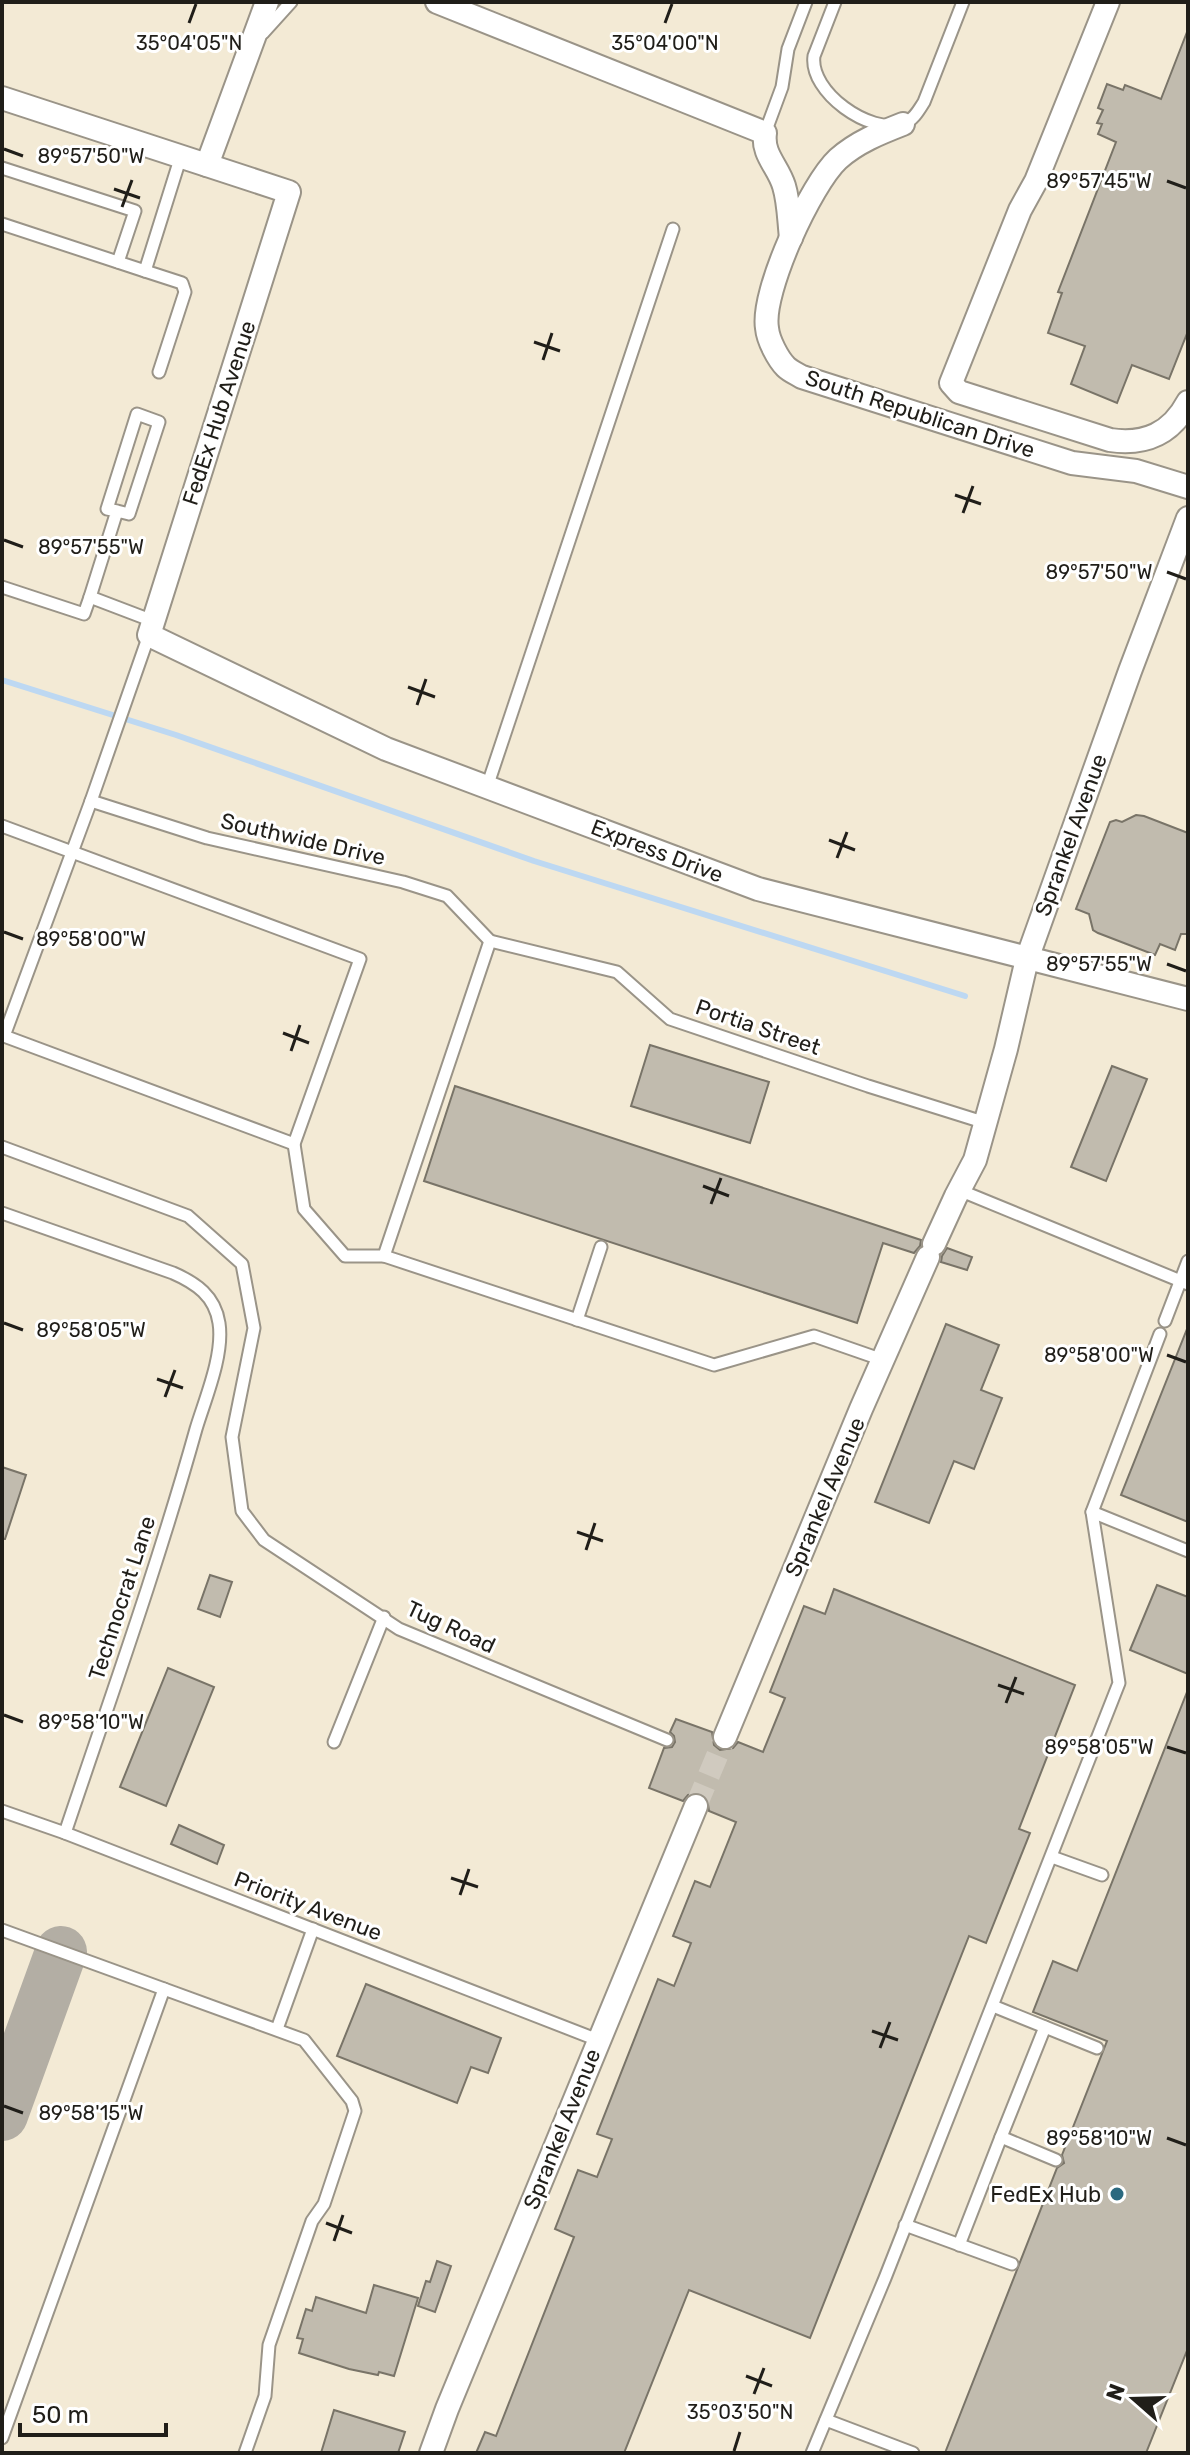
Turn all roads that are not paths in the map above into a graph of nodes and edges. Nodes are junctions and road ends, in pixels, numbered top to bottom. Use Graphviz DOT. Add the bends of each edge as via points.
graph roads {
  1 [pos="267,2"];
  2 [pos="291,2"];
  3 [pos="437,2"];
  4 [pos="806,2"];
  5 [pos="835,2"];
  6 [pos="963,2"];
  7 [pos="1108,2"];
  8 [pos="250,49"];
  9 [pos="2,98"];
  10 [pos="903,124"];
  11 [pos="765,133"];
  12 [pos="181,156"];
  13 [pos="207,165"];
  14 [pos="2,168"];
  15 [pos="2,224"];
  16 [pos="673,229"];
  17 [pos="791,239"];
  18 [pos="118,262"];
  19 [pos="145,271"];
  20 [pos="159,372"];
  21 [pos="1188,402"];
  22 [pos="1188,487"];
  23 [pos="117,511"];
  24 [pos="1188,518"];
  25 [pos="2,587"];
  26 [pos="90,597"];
  27 [pos="151,628"];
  28 [pos="487,787"];
  29 [pos="91,801"];
  30 [pos="2,826"];
  31 [pos="72,852"];
  32 [pos="490,941"];
  33 [pos="1027,959"];
  34 [pos="1188,999"];
  35 [pos="3,1035"];
  36 [pos="986,1123"];
  37 [pos="294,1144"];
  38 [pos="2,1147"];
  39 [pos="959,1190"];
  40 [pos="2,1213"];
  41 [pos="601,1247"];
  42 [pos="384,1256"];
  43 [pos="1188,1261"];
  44 [pos="1184,1283"];
  45 [pos="577,1320"];
  46 [pos="1165,1321"];
  47 [pos="1160,1334"];
  48 [pos="883,1360"];
  49 [pos="1092,1512"];
  50 [pos="1188,1551"];
  51 [pos="384,1617"];
  52 [pos="725,1737"];
  53 [pos="667,1740"];
  54 [pos="334,1742"];
  55 [pos="696,1806"];
  56 [pos="2,1811"];
  57 [pos="65,1833"];
  58 [pos="1052,1857"];
  59 [pos="1102,1875"];
  60 [pos="313,1929"];
  61 [pos="2,1930"];
  62 [pos="164,1989"];
  63 [pos="993,2006"];
  64 [pos="1045,2027"];
  65 [pos="277,2029"];
  66 [pos="598,2040"];
  67 [pos="1097,2048"];
  68 [pos="1001,2137"];
  69 [pos="1056,2160"];
  70 [pos="905,2225"];
  71 [pos="959,2245"];
  72 [pos="1012,2264"];
  73 [pos="826,2420"];
  74 [pos="2,2438"];
  75 [pos="245,2453"];
  76 [pos="431,2453"];
  77 [pos="812,2453"];
  78 [pos="913,2453"];
  1 -- 8 [label="street"];
  2 -- 8 [label="lane"];
  3 -- 11 [label="street"];
  4 -- 11 [label="lane"];
  5 -- 10 [label="lane" via="812,65 818,79 851,113 884,125"];
  6 -- 10 [label="lane" via="924,102"];
  7 -- 21 [label="street" via="951,383 959,392 1128,442 1164,431"];
  8 -- 13 [label="street"];
  9 -- 12 [label="street"];
  10 -- 17 [label="street, South Republican Drive" via="836,161 808,200"];
  11 -- 17 [label="street" via="766,154 783,185"];
  12 -- 13 [label="street"];
  12 -- 19 [label="lane"];
  13 -- 27 [label="street, FedEx Hub Avenue" via="289,192"];
  14 -- 18 [label="lane" via="135,211"];
  15 -- 18 [label="lane"];
  16 -- 28 [label="lane"];
  17 -- 22 [label="street, South Republican Drive" via="768,304 767,329 785,366 794,372 1072,463 1136,471"];
  18 -- 19 [label="lane"];
  19 -- 20 [label="lane" via="182,283 185,292"];
  23 -- 23 [label="lane" via="129,514 159,422 137,414 107,509"];
  23 -- 26 [label="lane"];
  24 -- 33 [label="street, Sprankel Avenue"];
  25 -- 26 [label="lane" via="84,614"];
  26 -- 27 [label="lane"];
  27 -- 28 [label="street, Express Drive" via="386,749"];
  27 -- 29 [label="lane"];
  28 -- 33 [label="street, Express Drive" via="758,889"];
  29 -- 31 [label="lane"];
  29 -- 32 [label="lane, Southwide Drive" via="207,838 447,896"];
  30 -- 31 [label="lane"];
  31 -- 35 [label="lane"];
  31 -- 37 [label="lane" via="360,959"];
  32 -- 36 [label="lane, Portia Street" via="617,972 670,1019"];
  32 -- 42 [label="lane"];
  33 -- 34 [label="street, Express Drive"];
  33 -- 36 [label="street, Sprankel Avenue"];
  35 -- 37 [label="lane"];
  36 -- 39 [label="street, Sprankel Avenue"];
  37 -- 42 [label="lane" via="304,1209 345,1256"];
  38 -- 51 [label="lane, Tug Road" via="188,1216 242,1264 254,1328 232,1437 242,1511 264,1540"];
  39 -- 44 [label="lane"];
  39 -- 48 [label="street, Sprankel Avenue"];
  40 -- 57 [label="lane, Technocrat Lane" via="197,1284 219,1323 218,1351 186,1467"];
  41 -- 45 [label="lane"];
  42 -- 45 [label="lane"];
  43 -- 44 [label="lane"];
  44 -- 46 [label="lane"];
  45 -- 48 [label="lane" via="714,1365 814,1336"];
  47 -- 49 [label="lane"];
  48 -- 52 [label="street, Sprankel Avenue"];
  49 -- 50 [label="lane"];
  49 -- 58 [label="lane" via="1119,1683"];
  51 -- 53 [label="lane, Tug Road" via="424,1641"];
  51 -- 54 [label="lane"];
  55 -- 66 [label="street, Sprankel Avenue"];
  56 -- 57 [label="lane, Priority Avenue"];
  57 -- 60 [label="lane, Priority Avenue"];
  58 -- 59 [label="lane"];
  58 -- 63 [label="lane"];
  60 -- 65 [label="lane"];
  60 -- 66 [label="lane, Priority Avenue"];
  61 -- 62 [label="lane"];
  62 -- 65 [label="lane"];
  62 -- 74 [label="lane"];
  63 -- 64 [label="lane"];
  63 -- 70 [label="lane"];
  64 -- 67 [label="lane"];
  64 -- 68 [label="lane"];
  65 -- 75 [label="lane" via="304,2040 355,2111 269,2345 265,2396"];
  66 -- 76 [label="street, Sprankel Avenue"];
  68 -- 69 [label="lane"];
  68 -- 71 [label="lane"];
  70 -- 71 [label="lane"];
  70 -- 73 [label="lane"];
  71 -- 72 [label="lane"];
  73 -- 77 [label="lane"];
  73 -- 78 [label="lane"];
}
